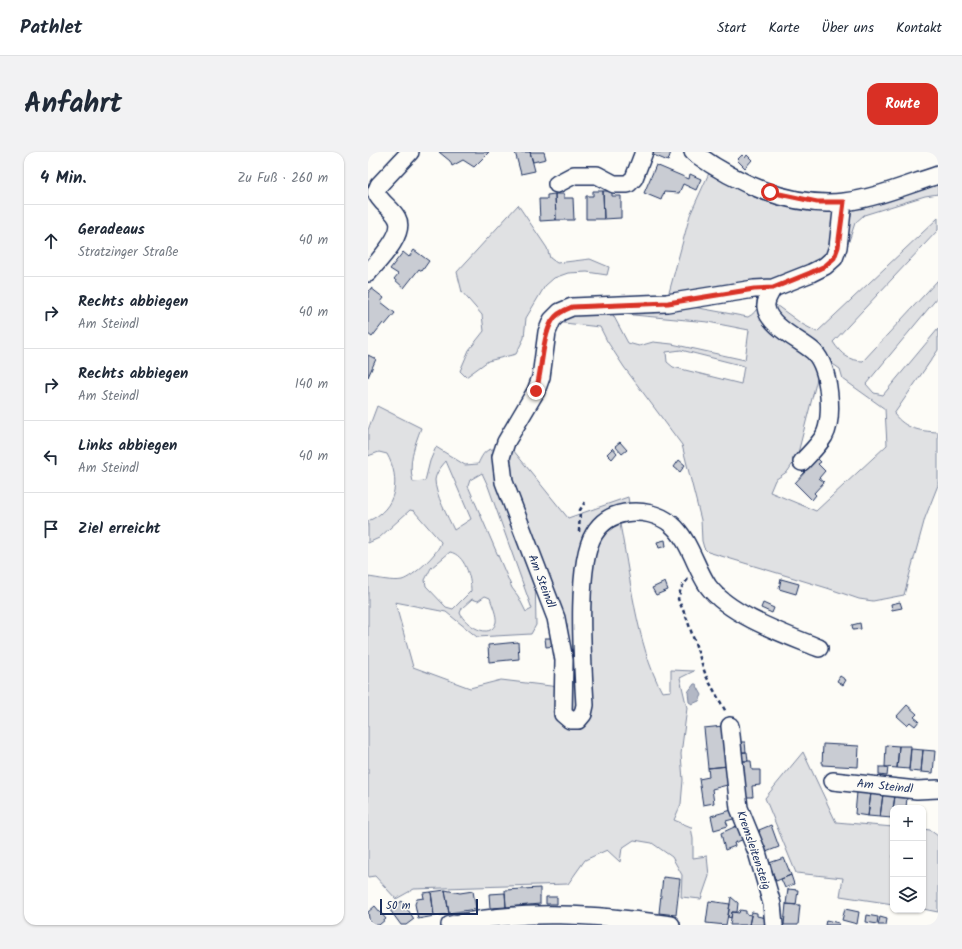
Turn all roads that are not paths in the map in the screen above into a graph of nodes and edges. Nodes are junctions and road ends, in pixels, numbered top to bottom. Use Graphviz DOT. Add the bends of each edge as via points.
graph roads {
  1 [pos="410,152"];
  2 [pos="644,152"];
  3 [pos="693,152"];
  4 [pos="938,175"];
  5 [pos="557,184"];
  6 [pos="844,202"];
  7 [pos="368,273"];
  8 [pos="773,288"];
  9 [pos="802,462"];
  10 [pos="819,648"];
  11 [pos="730,726"];
  12 [pos="833,781"];
  13 [pos="938,789"];
  14 [pos="450,925"];
  15 [pos="671,925"];
  16 [pos="774,925"];
  1 -- 7 [label="street" via="379,185 376,192 378,198 397,218 400,228 395,239"];
  2 -- 5 [label="street" via="634,178 628,184 614,184 597,175 574,175"];
  3 -- 6 [label="street" via="738,180 770,192 817,202"];
  4 -- 6 [label="street" via="870,197"];
  6 -- 8 [label="street, Am Steindl" via="838,247 834,258 825,266"];
  8 -- 9 [label="street" via="766,300 768,314 784,331 814,352 822,361 826,374 829,395 826,430 819,444"];
  8 -- 10 [label="street, Am Steindl" via="668,303 572,307 560,312 552,320 547,332 536,391 506,442 501,457 504,482 556,618 564,660 563,714 570,720 578,720 585,705 584,564 587,548 603,522 616,514 645,513 658,516 671,524 680,533 699,573 724,601 768,628"];
  11 -- 16 [label="street, Kremsleitensteig" via="739,808 757,852 772,904"];
  12 -- 13 [label="street, Am Steindl" via="917,790"];
  14 -- 15 [label="street" via="519,914 563,915"];
}
